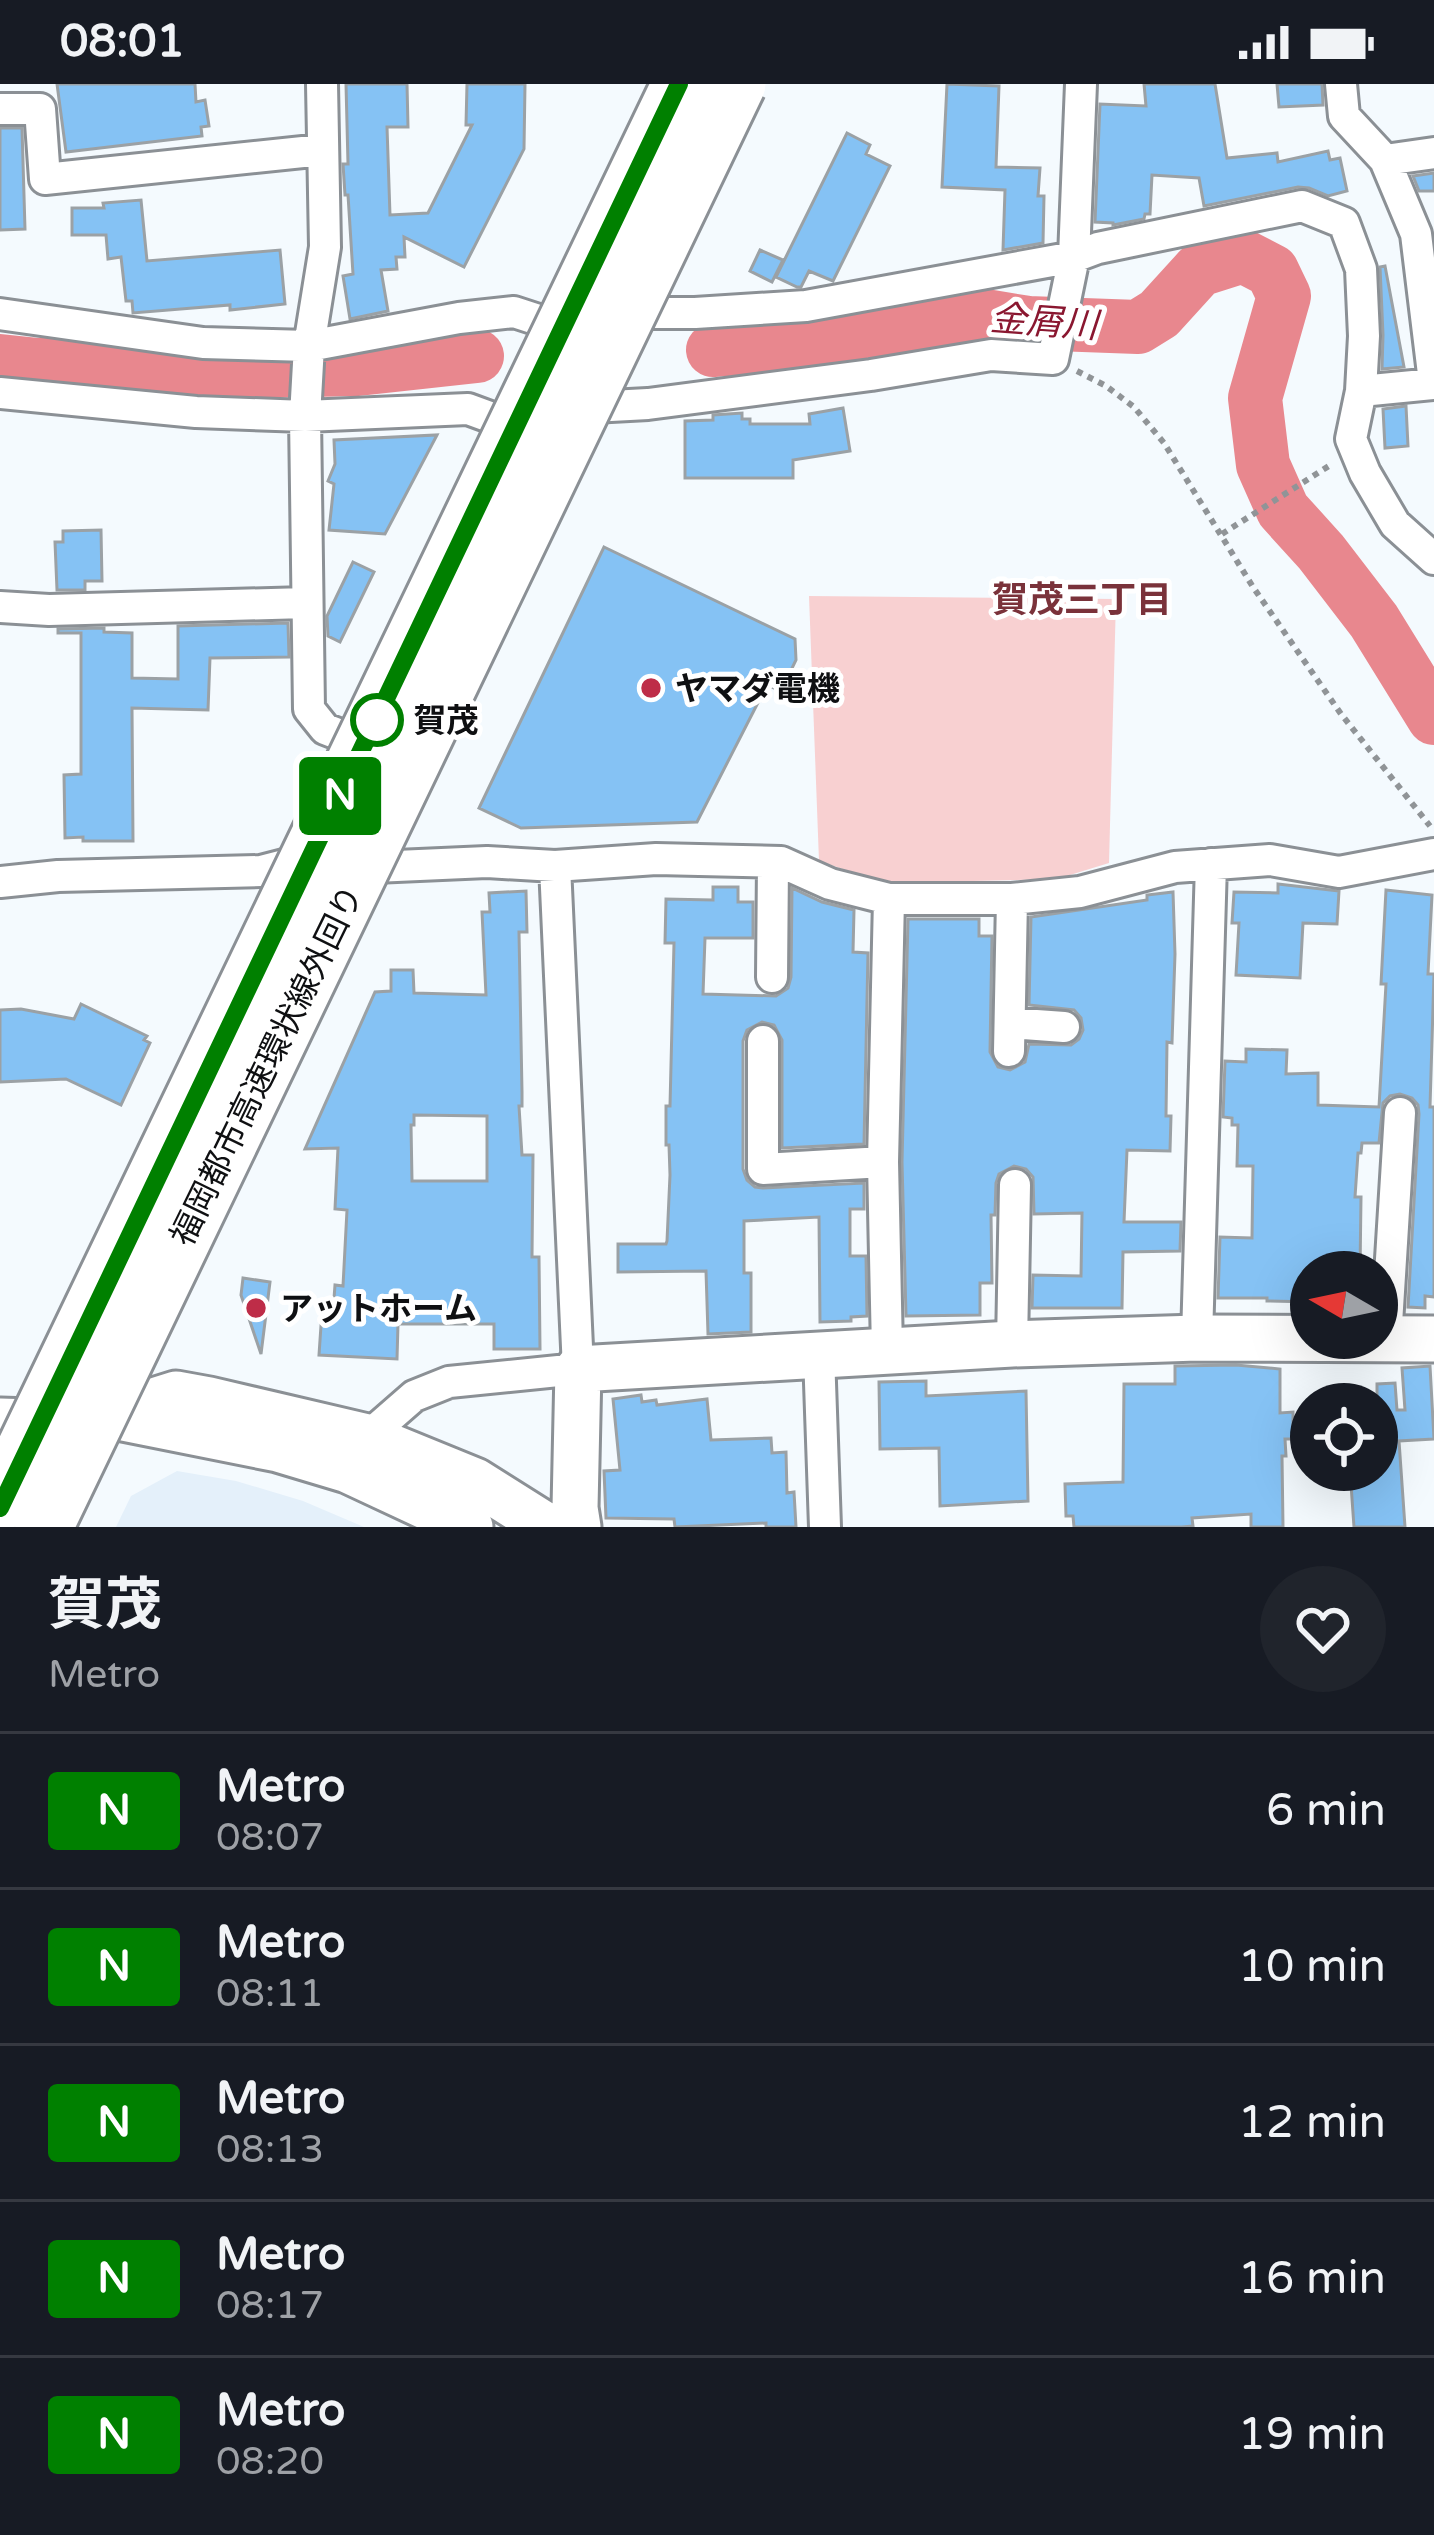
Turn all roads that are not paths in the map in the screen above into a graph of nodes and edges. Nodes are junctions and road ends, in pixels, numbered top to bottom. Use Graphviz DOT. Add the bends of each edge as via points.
graph roads {
  1 [pos="322,84"];
  2 [pos="662,84"];
  3 [pos="682,84"];
  4 [pos="736,84"];
  5 [pos="770,84"];
  6 [pos="1081,84"];
  7 [pos="1341,84"];
  8 [pos="0,109"];
  9 [pos="322,150"];
  10 [pos="1434,153"];
  11 [pos="1385,160"];
  12 [pos="1425,233"];
  13 [pos="1074,257"];
  14 [pos="640,313"];
  15 [pos="0,314"];
  16 [pos="557,326"];
  17 [pos="309,346"];
  18 [pos="1434,383"];
  19 [pos="1361,392"];
  20 [pos="0,393"];
  21 [pos="592,407"];
  22 [pos="305,416"];
  23 [pos="508,436"];
  24 [pos="1434,559"];
  25 [pos="490,596"];
  26 [pos="306,603"];
  27 [pos="0,607"];
  28 [pos="356,741"];
  29 [pos="1434,854"];
  30 [pos="296,862"];
  31 [pos="773,862"];
  32 [pos="1211,864"];
  33 [pos="374,866"];
  34 [pos="554,866"];
  35 [pos="0,882"];
  36 [pos="889,899"];
  37 [pos="1012,899"];
  38 [pos="772,977"];
  39 [pos="1064,1028"];
  40 [pos="764,1041"];
  41 [pos="1400,1113"];
  42 [pos="883,1162"];
  43 [pos="1015,1185"];
  44 [pos="1392,1251"];
  45 [pos="1197,1338"];
  46 [pos="1290,1339"];
  47 [pos="1398,1340"];
  48 [pos="1434,1340"];
  49 [pos="1012,1344"];
  50 [pos="887,1350"];
  51 [pos="819,1354"];
  52 [pos="578,1369"];
  53 [pos="109,1415"];
  54 [pos="0,1420"];
  55 [pos="367,1437"];
  56 [pos="0,1502"];
  57 [pos="44,1527"];
  58 [pos="470,1527"];
  59 [pos="548,1527"];
  60 [pos="578,1527"];
  61 [pos="825,1527"];
  1 -- 9 [label="street"];
  2 -- 23 [label="highway, bridge"];
  3 -- 23 [label="highway, bridge"];
  4 -- 25 [label="highway, 福岡都市高速環状線外回り, bridge"];
  5 -- 25 [label="highway, bridge" via="570,481"];
  6 -- 13 [label="street"];
  7 -- 11 [label="street" via="1344,116"];
  8 -- 9 [label="street" via="40,109 45,179"];
  9 -- 17 [label="street" via="325,247"];
  10 -- 11 [label="street"];
  11 -- 12 [label="street"];
  12 -- 18 [label="street"];
  13 -- 14 [label="street" via="806,307"];
  13 -- 19 [label="street" via="1302,206 1344,223 1361,269"];
  13 -- 21 [label="street" via="1053,359 991,355"];
  15 -- 17 [label="street" via="203,344"];
  16 -- 17 [label="street" via="514,312"];
  17 -- 22 [label="street"];
  18 -- 19 [label="street"];
  19 -- 24 [label="street" via="1355,449 1395,524"];
  20 -- 22 [label="street"];
  22 -- 23 [label="street" via="468,409"];
  22 -- 26 [label="street"];
  23 -- 56 [label="highway, bridge"];
  25 -- 57 [label="highway, 福岡都市高速環状線外回り, bridge"];
  26 -- 27 [label="street"];
  26 -- 28 [label="street" via="309,709 325,729"];
  29 -- 32 [label="street" via="1339,872 1270,860"];
  30 -- 35 [label="street" via="260,871"];
  31 -- 34 [label="street"];
  31 -- 36 [label="street"];
  31 -- 38 [label="street"];
  32 -- 37 [label="street"];
  32 -- 45 [label="street"];
  33 -- 34 [label="street"];
  34 -- 52 [label="street"];
  36 -- 37 [label="street"];
  36 -- 42 [label="street"];
  37 -- 39 [label="street" via="1010,1037"];
  40 -- 42 [label="street" via="764,1169"];
  41 -- 44 [label="street"];
  42 -- 50 [label="street"];
  43 -- 49 [label="street"];
  45 -- 46 [label="street"];
  45 -- 49 [label="street"];
  47 -- 48 [label="street"];
  49 -- 50 [label="street"];
  50 -- 51 [label="street"];
  51 -- 52 [label="street"];
  51 -- 61 [label="street"];
  52 -- 55 [label="street" via="449,1382 415,1396"];
  52 -- 60 [label="street"];
  53 -- 54 [label="street"];
  53 -- 55 [label="street" via="176,1394"];
  53 -- 58 [label="street" via="348,1470"];
  55 -- 59 [label="street" via="476,1481"];
}
